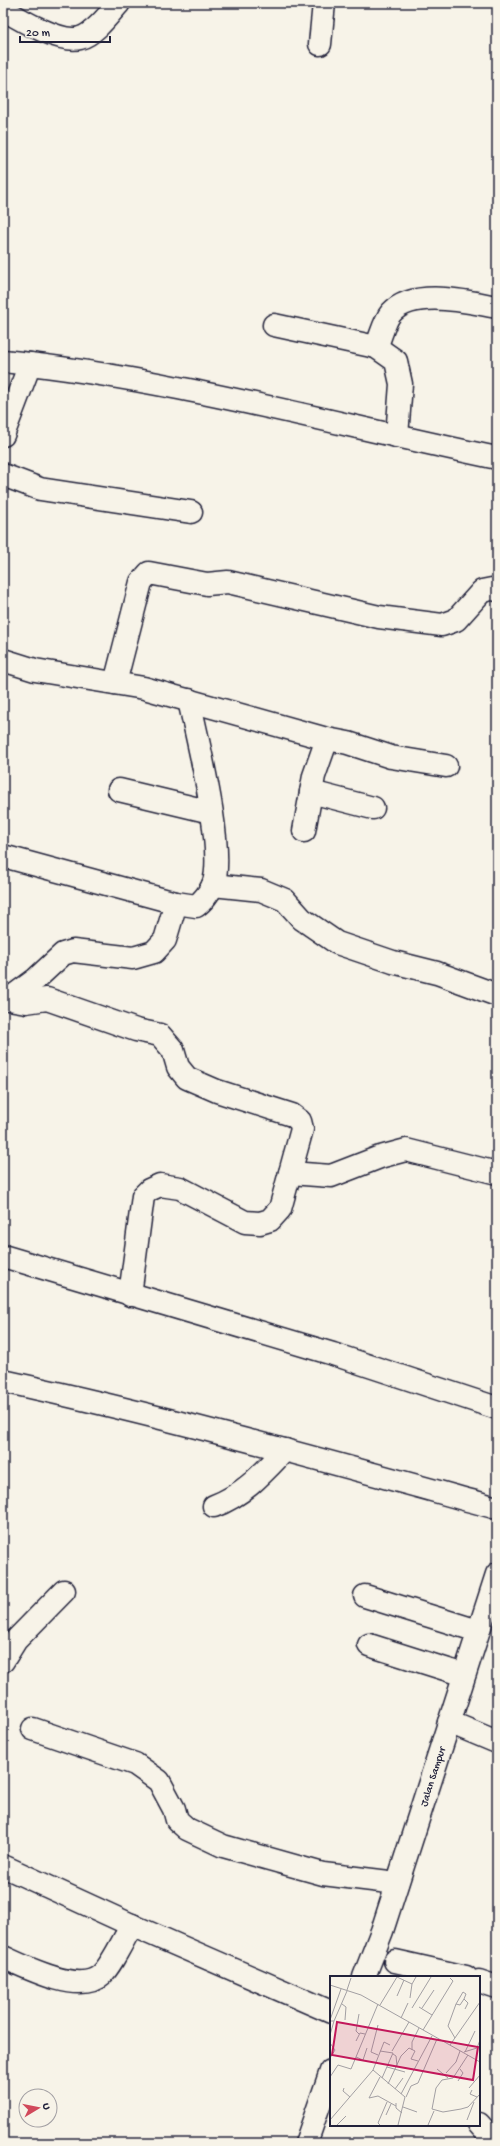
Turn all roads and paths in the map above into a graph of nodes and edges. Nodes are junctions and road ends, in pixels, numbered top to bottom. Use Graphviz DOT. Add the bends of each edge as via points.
graph roads {
  1 [pos="119,3"];
  2 [pos="324,3"];
  3 [pos="3,9"];
  4 [pos="320,44"];
  5 [pos="497,307"];
  6 [pos="274,325"];
  7 [pos="376,347"];
  8 [pos="3,361"];
  9 [pos="30,364"];
  10 [pos="3,435"];
  11 [pos="397,436"];
  12 [pos="497,458"];
  13 [pos="3,475"];
  14 [pos="191,512"];
  15 [pos="497,590"];
  16 [pos="3,660"];
  17 [pos="115,683"];
  18 [pos="189,700"];
  19 [pos="328,740"];
  20 [pos="446,766"];
  21 [pos="119,790"];
  22 [pos="311,792"];
  23 [pos="373,808"];
  24 [pos="211,812"];
  25 [pos="304,831"];
  26 [pos="3,856"];
  27 [pos="213,885"];
  28 [pos="176,903"];
  29 [pos="497,995"];
  30 [pos="6,998"];
  31 [pos="290,1173"];
  32 [pos="497,1173"];
  33 [pos="3,1256"];
  34 [pos="130,1295"];
  35 [pos="3,1381"];
  36 [pos="497,1408"];
  37 [pos="285,1450"];
  38 [pos="214,1506"];
  39 [pos="497,1508"];
  40 [pos="497,1574"];
  41 [pos="64,1591"];
  42 [pos="365,1596"];
  43 [pos="478,1631"];
  44 [pos="369,1645"];
  45 [pos="3,1661"];
  46 [pos="464,1675"];
  47 [pos="449,1722"];
  48 [pos="33,1729"];
  49 [pos="497,1742"];
  50 [pos="3,1866"];
  51 [pos="397,1883"];
  52 [pos="132,1925"];
  53 [pos="382,1931"];
  54 [pos="3,1957"];
  55 [pos="399,1969"];
  56 [pos="364,1976"];
  57 [pos="458,1976"];
  58 [pos="480,1981"];
  59 [pos="497,1987"];
  60 [pos="330,2012"];
  61 [pos="330,2074"];
  62 [pos="480,2125"];
  63 [pos="497,2134"];
  64 [pos="306,2143"];
  1 -- 3 [label="street" via="95,29 80,38 66,38 29,26"];
  2 -- 4 [label="street"];
  5 -- 7 [label="street" via="457,300 416,299 390,314"];
  6 -- 7 [label="street"];
  7 -- 11 [label="street" via="396,361 401,384"];
  8 -- 9 [label="street"];
  9 -- 10 [label="street"];
  9 -- 11 [label="street" via="203,394"];
  11 -- 12 [label="street"];
  13 -- 14 [label="street" via="40,489"];
  15 -- 17 [label="street" via="482,591 456,620 442,625 379,617 228,582 207,584 149,573 141,582"];
  16 -- 17 [label="street" via="35,670"];
  17 -- 18 [label="street"];
  18 -- 19 [label="street"];
  18 -- 24 [label="street"];
  19 -- 20 [label="street" via="348,743 391,757"];
  19 -- 22 [label="street" via="314,776"];
  21 -- 24 [label="street"];
  22 -- 23 [label="street"];
  22 -- 25 [label="street"];
  24 -- 27 [label="street" via="216,858"];
  26 -- 28 [label="street"];
  27 -- 28 [label="street" via="196,906"];
  27 -- 29 [label="street" via="261,890 285,900 302,919 337,943 392,962 437,973"];
  28 -- 30 [label="street" via="165,940 154,952 133,958 73,952 63,954 36,979"];
  30 -- 31 [label="street" via="26,1002 47,999 136,1030 160,1035 173,1050 178,1067 187,1078 217,1091 292,1115 300,1121 302,1129"];
  31 -- 32 [label="street" via="331,1176 406,1150"];
  31 -- 34 [label="street" via="280,1209 270,1220 260,1223 246,1222 180,1188 160,1184 149,1190 143,1196"];
  33 -- 34 [label="street"];
  34 -- 36 [label="street" via="333,1354"];
  35 -- 37 [label="street"];
  37 -- 38 [label="street" via="257,1479"];
  37 -- 39 [label="street"];
  40 -- 43 [label="street, Jalan Sampur"];
  41 -- 45 [label="street" via="16,1640"];
  42 -- 43 [label="street"];
  43 -- 46 [label="street, Jalan Sampur"];
  44 -- 46 [label="street"];
  46 -- 47 [label="street, Jalan Sampur"];
  47 -- 49 [label="street"];
  47 -- 51 [label="street, Jalan Sampur"];
  48 -- 51 [label="street" via="135,1764 159,1781 177,1820 187,1829 223,1846 323,1874"];
  50 -- 52 [label="street"];
  51 -- 53 [label="street, Jalan Sampur"];
  52 -- 54 [label="street" via="101,1976 80,1983 43,1974"];
  52 -- 60 [label="street"];
  53 -- 55 [label="street"];
  53 -- 56 [label="street, Jalan Sampur"];
  55 -- 57 [label="street"];
  58 -- 59 [label="street"];
  61 -- 64 [label="street"];
  62 -- 63 [label="street" via="487,2133"];
}
